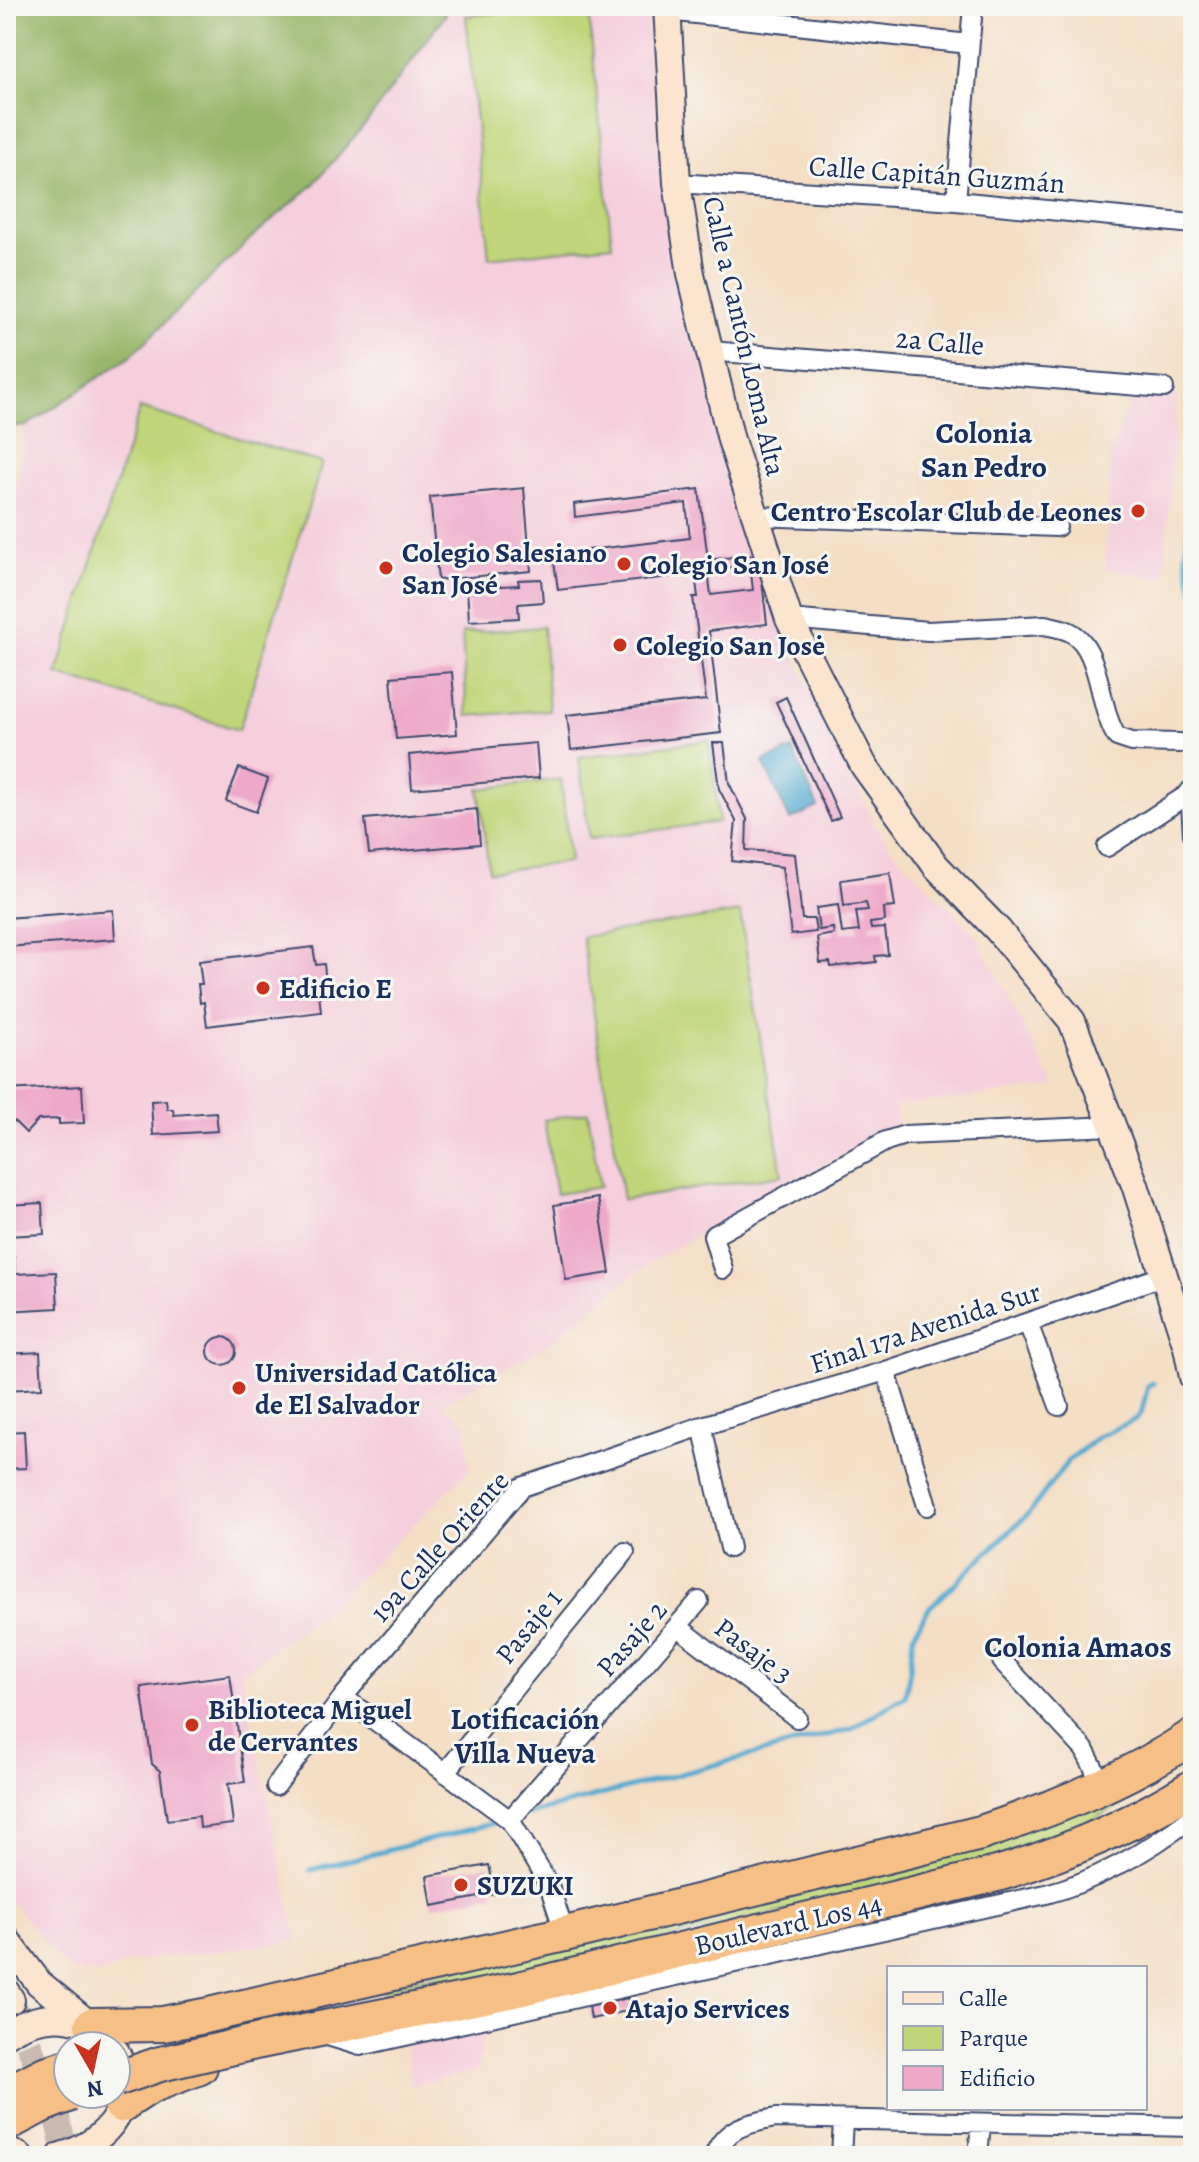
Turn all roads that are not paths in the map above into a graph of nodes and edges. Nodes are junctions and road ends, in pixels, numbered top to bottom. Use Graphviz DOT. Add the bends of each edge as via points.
graph roads {
  1 [pos="973,6"];
  2 [pos="668,9"];
  3 [pos="969,44"];
  4 [pos="677,183"];
  5 [pos="956,201"];
  6 [pos="1193,224"];
  7 [pos="710,351"];
  8 [pos="1164,388"];
  9 [pos="756,516"];
  10 [pos="1057,527"];
  11 [pos="789,619"];
  12 [pos="1180,743"];
  13 [pos="1192,791"];
  14 [pos="1193,834"];
  15 [pos="1107,847"];
  16 [pos="1114,1126"];
  17 [pos="723,1269"];
  18 [pos="1163,1276"];
  19 [pos="1184,1308"];
  20 [pos="1028,1323"];
  21 [pos="886,1371"];
  22 [pos="1193,1377"];
  23 [pos="1059,1406"];
  24 [pos="702,1426"];
  25 [pos="927,1506"];
  26 [pos="730,1548"];
  27 [pos="625,1552"];
  28 [pos="699,1601"];
  29 [pos="678,1627"];
  30 [pos="1002,1661"];
  31 [pos="343,1697"];
  32 [pos="797,1718"];
  33 [pos="1193,1736"];
  34 [pos="1193,1751"];
  35 [pos="445,1773"];
  36 [pos="276,1786"];
  37 [pos="1103,1786"];
  38 [pos="1184,1803"];
  39 [pos="510,1820"];
  40 [pos="1041,1860"];
  41 [pos="565,1934"];
  42 [pos="6,1939"];
  43 [pos="401,1972"];
  44 [pos="369,2020"];
  45 [pos="93,2030"];
  46 [pos="96,2030"];
  47 [pos="106,2030"];
  48 [pos="6,2034"];
  49 [pos="324,2035"];
  50 [pos="132,2047"];
  51 [pos="52,2072"];
  52 [pos="132,2089"];
  53 [pos="6,2094"];
  54 [pos="132,2095"];
  55 [pos="52,2101"];
  56 [pos="114,2110"];
  57 [pos="117,2110"];
  58 [pos="843,2121"];
  59 [pos="981,2123"];
  60 [pos="6,2124"];
  61 [pos="1193,2127"];
  62 [pos="6,2151"];
  63 [pos="19,2156"];
  64 [pos="61,2156"];
  65 [pos="116,2156"];
  66 [pos="714,2156"];
  67 [pos="841,2156"];
  68 [pos="978,2156"];
  1 -- 3 [label="street"];
  2 -- 3 [label="street"];
  2 -- 4 [label="street, Calle a Cantón Loma Alta"];
  3 -- 5 [label="street"];
  4 -- 5 [label="street, Calle Capitán Guzmán"];
  4 -- 7 [label="street, Calle a Cantón Loma Alta"];
  5 -- 6 [label="street, Calle Capitán Guzmán"];
  7 -- 8 [label="street, 2a Calle"];
  7 -- 9 [label="street, Calle a Cantón Loma Alta"];
  9 -- 10 [label="street"];
  9 -- 11 [label="street, Calle a Cantón Loma Alta"];
  11 -- 12 [label="street" via="928,631 1045,625 1071,632 1090,656 1117,737"];
  11 -- 16 [label="street, Calle a Cantón Loma Alta" via="864,766 936,866 998,930 1072,1021"];
  13 -- 14 [label="street"];
  13 -- 15 [label="street"];
  16 -- 17 [label="street" via="923,1133 886,1141 713,1236"];
  16 -- 18 [label="street, Calle a Cantón Loma Alta"];
  18 -- 19 [label="street, Calle a Cantón Loma Alta"];
  18 -- 20 [label="street, Final 17a Avenida Sur"];
  19 -- 22 [label="street, Calle a Cantón Loma Alta"];
  20 -- 21 [label="street, Final 17a Avenida Sur"];
  20 -- 23 [label="street"];
  21 -- 24 [label="street, Final 17a Avenida Sur"];
  21 -- 25 [label="street"];
  24 -- 26 [label="street"];
  24 -- 31 [label="street, 19a Calle Oriente" via="522,1487"];
  27 -- 35 [label="street, Pasaje 1"];
  28 -- 29 [label="street, Pasaje 2"];
  29 -- 32 [label="street, Pasaje 3"];
  29 -- 39 [label="street, Pasaje 2"];
  30 -- 37 [label="street" via="1084,1749"];
  31 -- 35 [label="street"];
  31 -- 36 [label="street, 19a Calle Oriente"];
  33 -- 37 [label="highway, Boulevard Los 44"];
  34 -- 38 [label="highway" via="1147,1781 1151,1802"];
  35 -- 39 [label="street"];
  37 -- 40 [label="highway" via="1128,1785 1131,1802 1059,1843"];
  37 -- 41 [label="highway, Boulevard Los 44" via="981,1833"];
  38 -- 40 [label="highway, Boulevard Los 44"];
  38 -- 49 [label="street" via="1139,1853 1059,1890 360,2046"];
  39 -- 41 [label="street" via="549,1885"];
  40 -- 44 [label="highway, Boulevard Los 44" via="514,1990"];
  41 -- 43 [label="highway, Boulevard Los 44"];
  42 -- 46 [label="street" via="39,1983"];
  43 -- 47 [label="highway" via="163,2024"];
  43 -- 50 [label="highway"];
  44 -- 49 [label="highway"];
  44 -- 52 [label="highway, bridge" via="160,2064"];
  45 -- 48 [label="street" via="47,2018"];
  49 -- 54 [label="highway" via="208,2064"];
  51 -- 53 [label="highway, bridge"];
  55 -- 60 [label="highway, bridge"];
  56 -- 64 [label="street" via="103,2136"];
  57 -- 65 [label="street"];
  58 -- 59 [label="street"];
  58 -- 66 [label="street" via="757,2122 724,2137"];
  58 -- 67 [label="street"];
  59 -- 61 [label="street"];
  59 -- 68 [label="street"];
  62 -- 63 [label="street"];
}
